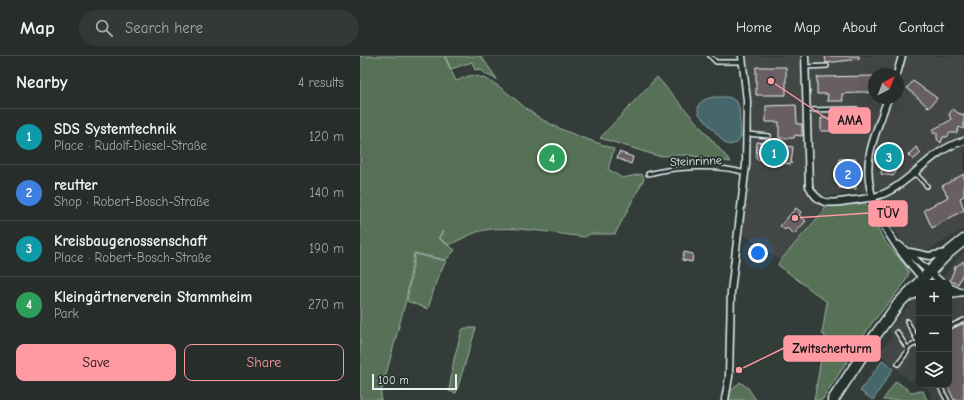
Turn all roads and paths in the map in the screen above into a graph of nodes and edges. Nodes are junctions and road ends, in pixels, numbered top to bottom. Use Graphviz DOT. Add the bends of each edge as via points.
graph roads {
  1 [pos="710,56"];
  2 [pos="804,56"];
  3 [pos="902,56"];
  4 [pos="742,59"];
  5 [pos="827,66"];
  6 [pos="805,67"];
  7 [pos="899,68"];
  8 [pos="886,104"];
  9 [pos="856,109"];
  10 [pos="807,110"];
  11 [pos="747,134"];
  12 [pos="769,136"];
  13 [pos="964,141"];
  14 [pos="745,172"];
  15 [pos="915,173"];
  16 [pos="648,174"];
  17 [pos="927,186"];
  18 [pos="872,197"];
  19 [pos="893,240"];
  20 [pos="964,240"];
  21 [pos="906,251"];
  22 [pos="949,252"];
  23 [pos="926,278"];
  24 [pos="952,288"];
  25 [pos="963,293"];
  26 [pos="916,294"];
  27 [pos="952,294"];
  28 [pos="899,303"];
  29 [pos="964,320"];
  30 [pos="907,321"];
  31 [pos="952,326"];
  32 [pos="897,332"];
  33 [pos="916,338"];
  34 [pos="916,343"];
  35 [pos="907,348"];
  36 [pos="898,364"];
  37 [pos="941,388"];
  38 [pos="725,400"];
  39 [pos="833,400"];
  40 [pos="947,400"];
  1 -- 4 [label="lane" via="716,62"];
  2 -- 6 [label="street"];
  3 -- 7 [label="street"];
  4 -- 11 [label="street" via="747,101"];
  5 -- 6 [label="lane"];
  6 -- 10 [label="street"];
  8 -- 18 [label="street" via="870,154"];
  9 -- 10 [label="lane"];
  10 -- 18 [label="street" via="809,186 813,194 827,204"];
  11 -- 12 [label="lane"];
  11 -- 14 [label="street"];
  13 -- 15 [label="street" via="939,153"];
  14 -- 16 [label="lane, Steinrinne" via="718,168 689,168"];
  14 -- 38 [label="street" via="731,292 729,377"];
  15 -- 17 [label="lane"];
  15 -- 18 [label="street" via="890,191"];
  18 -- 19 [label="street" via="882,223"];
  19 -- 21 [label="street"];
  19 -- 23 [label="street"];
  20 -- 22 [label="main road"];
  21 -- 22 [label="street" via="928,256"];
  21 -- 23 [label="street"];
  22 -- 23 [label="main road"];
  23 -- 28 [label="main road"];
  24 -- 25 [label="street"];
  25 -- 27 [label="street"];
  26 -- 28 [label="street"];
  28 -- 39 [label="main road"];
  29 -- 31 [label="lane"];
  30 -- 33 [label="lane"];
  32 -- 35 [label="lane"];
  34 -- 35 [label="lane"];
  35 -- 36 [label="lane"];
  37 -- 40 [label="lane"];
}
